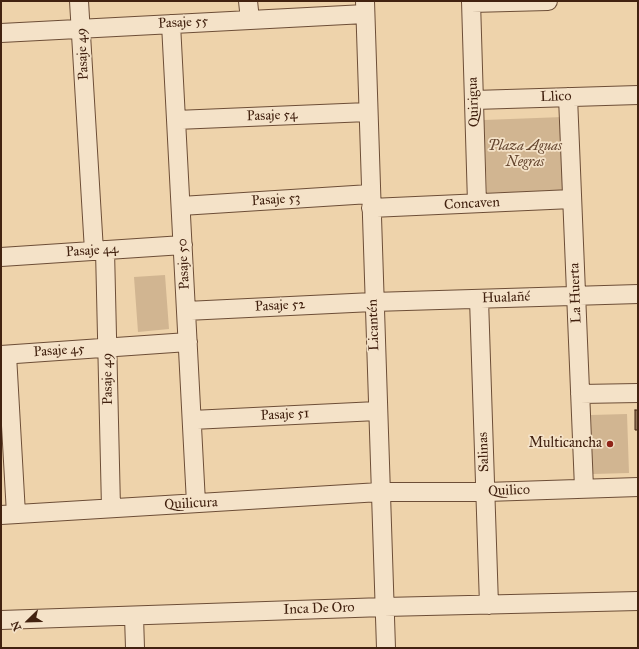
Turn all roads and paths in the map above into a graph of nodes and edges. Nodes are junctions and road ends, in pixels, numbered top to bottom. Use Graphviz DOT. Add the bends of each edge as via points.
graph roads {
  1 [pos="79,1"];
  2 [pos="248,1"];
  3 [pos="548,1"];
  4 [pos="471,2"];
  5 [pos="365,7"];
  6 [pos="250,20"];
  7 [pos="171,24"];
  8 [pos="82,29"];
  9 [pos="1,33"];
  10 [pos="638,95"];
  11 [pos="568,97"];
  12 [pos="474,100"];
  13 [pos="368,112"];
  14 [pos="176,120"];
  15 [pos="572,199"];
  16 [pos="371,201"];
  17 [pos="477,203"];
  18 [pos="181,206"];
  19 [pos="183,245"];
  20 [pos="100,250"];
  21 [pos="1,257"];
  22 [pos="638,294"];
  23 [pos="576,296"];
  24 [pos="479,299"];
  25 [pos="373,302"];
  26 [pos="186,311"];
  27 [pos="188,342"];
  28 [pos="107,348"];
  29 [pos="4,355"];
  30 [pos="638,393"];
  31 [pos="580,394"];
  32 [pos="377,411"];
  33 [pos="192,420"];
  34 [pos="638,487"];
  35 [pos="584,488"];
  36 [pos="380,492"];
  37 [pos="486,492"];
  38 [pos="196,503"];
  39 [pos="111,508"];
  40 [pos="8,515"];
  41 [pos="638,601"];
  42 [pos="489,605"];
  43 [pos="384,607"];
  44 [pos="134,616"];
  45 [pos="1,620"];
  46 [pos="135,648"];
  47 [pos="386,648"];
  1 -- 8 [label="street, Pasaje 49"];
  2 -- 6 [label="street"];
  3 -- 4 [label="street"];
  4 -- 12 [label="street, Quirigua"];
  5 -- 6 [label="street, Pasaje 55"];
  5 -- 13 [label="street, Licantén"];
  6 -- 7 [label="street, Pasaje 55"];
  7 -- 8 [label="street, Pasaje 55"];
  7 -- 14 [label="street, Pasaje 50"];
  8 -- 9 [label="street, Pasaje 55"];
  8 -- 20 [label="street, Pasaje 49"];
  10 -- 11 [label="street, Llico"];
  11 -- 12 [label="street, Llico"];
  11 -- 15 [label="street, La Huerta"];
  12 -- 17 [label="street, Quirigua"];
  13 -- 14 [label="street, Pasaje 54"];
  13 -- 16 [label="street, Licantén"];
  14 -- 18 [label="street, Pasaje 50"];
  15 -- 17 [label="street, Concaven"];
  15 -- 23 [label="street, La Huerta"];
  16 -- 17 [label="street, Concaven"];
  16 -- 18 [label="street, Pasaje 53"];
  16 -- 25 [label="street, Licantén"];
  18 -- 19 [label="street, Pasaje 50"];
  19 -- 20 [label="street, Pasaje 44"];
  19 -- 26 [label="street, Pasaje 50"];
  20 -- 21 [label="street, Pasaje 44"];
  20 -- 28 [label="street, Pasaje 49"];
  22 -- 23 [label="street, Hualañé"];
  23 -- 24 [label="street, Hualañé"];
  23 -- 31 [label="street, La Huerta"];
  24 -- 25 [label="street, Hualañé"];
  24 -- 37 [label="street, Salinas"];
  25 -- 26 [label="street, Pasaje 52"];
  25 -- 32 [label="street, Licantén"];
  26 -- 27 [label="street, Pasaje 50"];
  27 -- 28 [label="street, Pasaje 45"];
  27 -- 33 [label="street, Pasaje 50"];
  28 -- 29 [label="street, Pasaje 45"];
  28 -- 39 [label="street, Pasaje 49"];
  29 -- 40 [label="street"];
  30 -- 31 [label="street"];
  31 -- 35 [label="street, La Huerta"];
  32 -- 33 [label="street, Pasaje 51"];
  32 -- 36 [label="street, Licantén"];
  33 -- 38 [label="street, Pasaje 50"];
  34 -- 35 [label="street, Quilico"];
  35 -- 37 [label="street, Quilico"];
  36 -- 37 [label="street, Quilico"];
  36 -- 38 [label="street, Quilicura"];
  36 -- 43 [label="street, Licantén"];
  37 -- 42 [label="street, Salinas"];
  38 -- 39 [label="street, Quilicura"];
  39 -- 40 [label="street, Quilicura"];
  41 -- 42 [label="street, Inca De Oro"];
  42 -- 43 [label="street, Inca De Oro"];
  43 -- 44 [label="street, Inca De Oro"];
  43 -- 47 [label="street, Licantén"];
  44 -- 45 [label="street, Inca De Oro"];
  44 -- 46 [label="street"];
}
